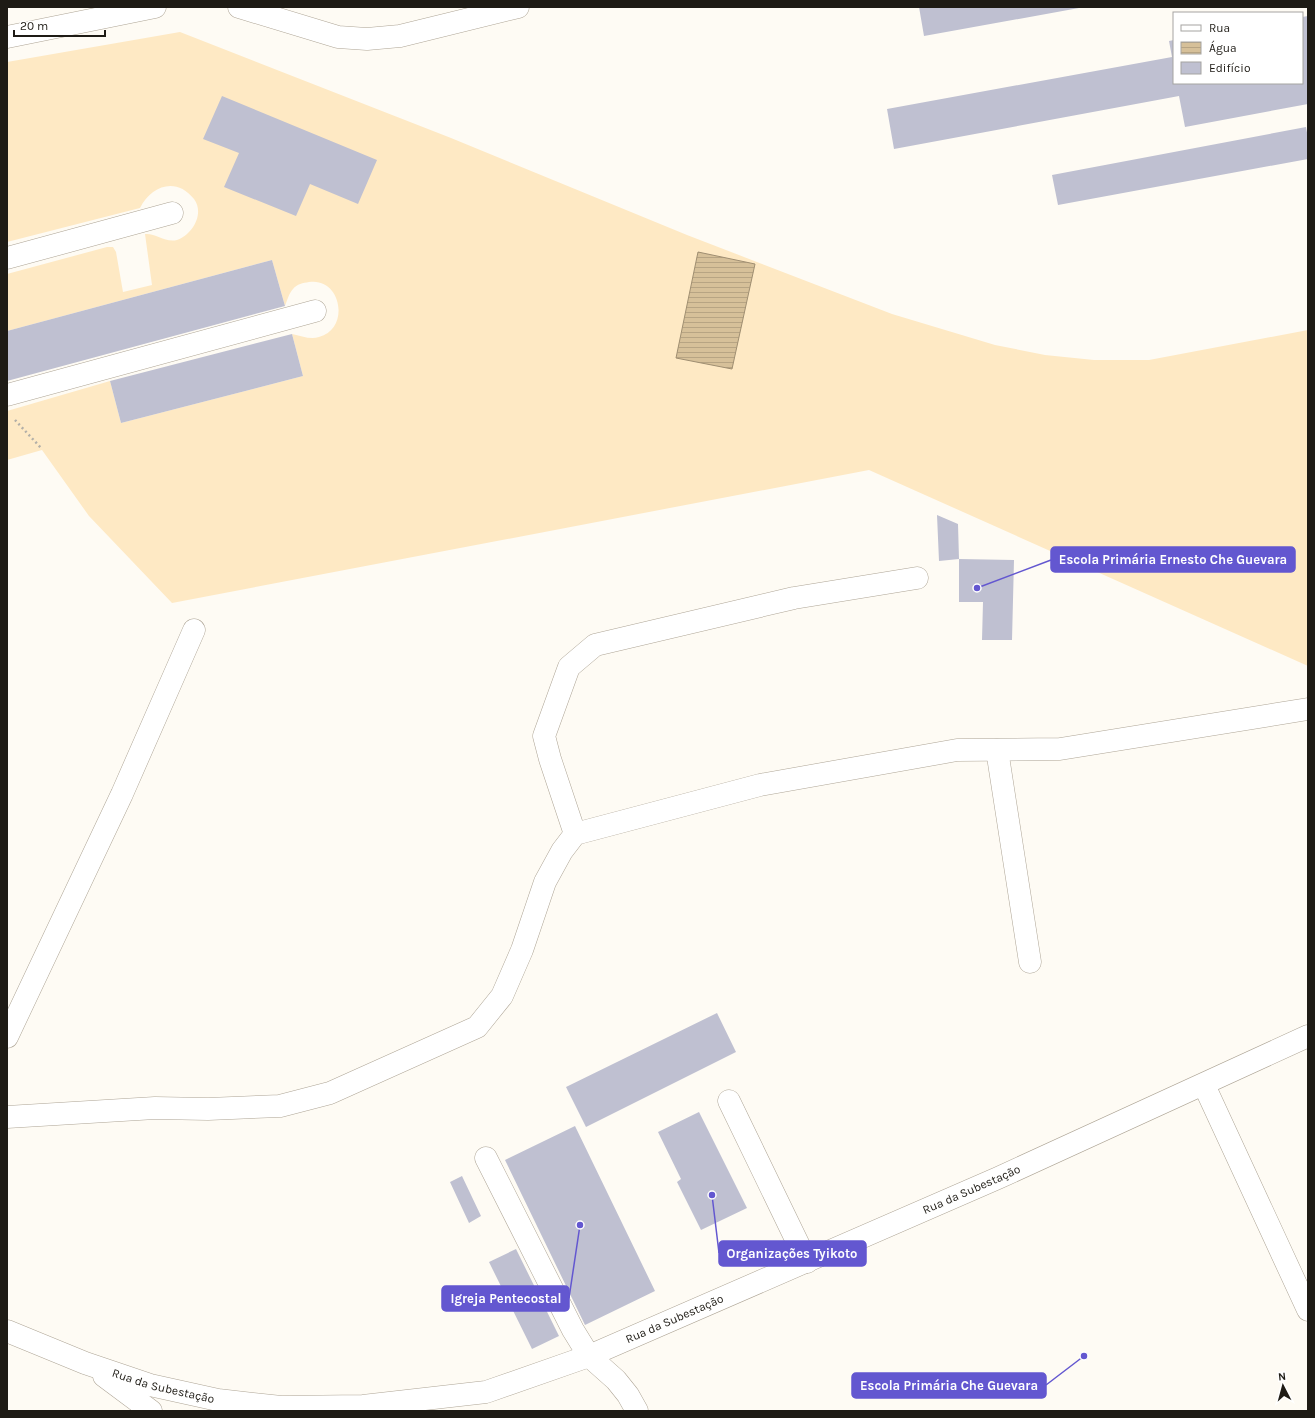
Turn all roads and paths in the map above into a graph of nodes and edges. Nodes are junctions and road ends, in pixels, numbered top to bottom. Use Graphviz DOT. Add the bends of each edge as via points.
graph roads {
  1 [pos="155,7"];
  2 [pos="239,7"];
  3 [pos="518,7"];
  4 [pos="7,37"];
  5 [pos="172,213"];
  6 [pos="7,258"];
  7 [pos="315,311"];
  8 [pos="7,395"];
  9 [pos="12,416"];
  10 [pos="42,449"];
  11 [pos="917,578"];
  12 [pos="194,630"];
  13 [pos="1308,709"];
  14 [pos="997,750"];
  15 [pos="575,834"];
  16 [pos="1030,962"];
  17 [pos="1308,1036"];
  18 [pos="7,1037"];
  19 [pos="1204,1085"];
  20 [pos="729,1101"];
  21 [pos="7,1116"];
  22 [pos="486,1158"];
  23 [pos="807,1262"];
  24 [pos="1308,1310"];
  25 [pos="7,1331"];
  26 [pos="589,1356"];
  27 [pos="85,1363"];
  28 [pos="358,1409"];
  29 [pos="151,1411"];
  30 [pos="636,1411"];
  1 -- 4 [label="street"];
  2 -- 3 [label="street" via="338,37 367,39 400,36"];
  5 -- 6 [label="street"];
  7 -- 8 [label="street"];
  9 -- 10 [label="path"];
  11 -- 15 [label="street" via="794,598 595,645 569,667 544,736"];
  12 -- 18 [label="street" via="122,794"];
  13 -- 14 [label="street" via="1060,749"];
  14 -- 15 [label="street" via="957,750 760,785"];
  14 -- 16 [label="street"];
  15 -- 21 [label="street" via="562,851 545,882 522,950 502,996 477,1027 330,1093 280,1106 155,1108"];
  17 -- 19 [label="street, Rua da Subestação"];
  19 -- 23 [label="street, Rua da Subestação"];
  19 -- 24 [label="street"];
  20 -- 23 [label="street"];
  22 -- 26 [label="street" via="573,1330"];
  23 -- 26 [label="street, Rua da Subestação"];
  25 -- 27 [label="street, Rua da Subestação"];
  26 -- 28 [label="street, Rua da Subestação" via="486,1392"];
  26 -- 30 [label="street" via="616,1380"];
  27 -- 28 [label="street, Rua da Subestação" via="150,1385 218,1400 281,1407"];
  27 -- 29 [label="street"];
}
